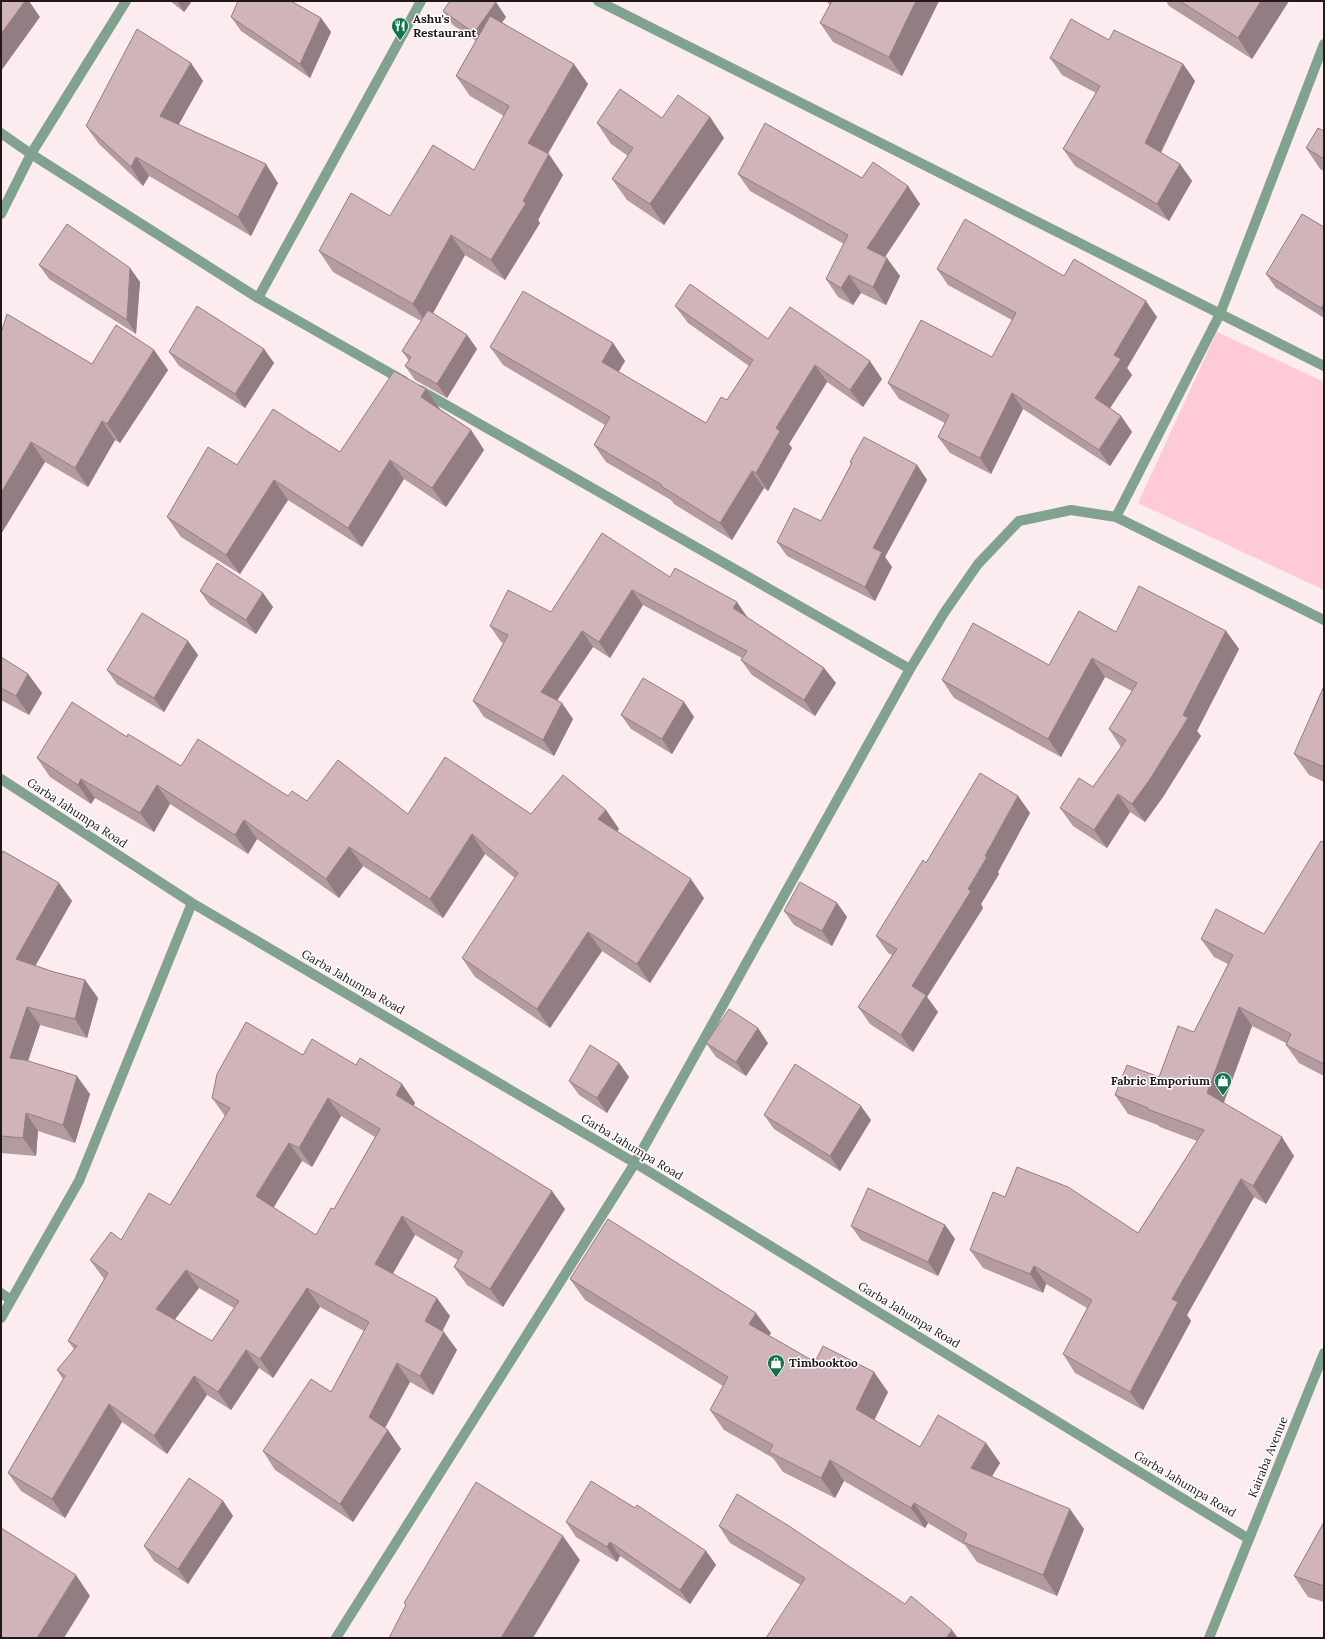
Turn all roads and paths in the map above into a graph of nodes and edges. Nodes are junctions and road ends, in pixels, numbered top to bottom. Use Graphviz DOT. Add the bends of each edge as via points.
graph roads {
  1 [pos="126,1"];
  2 [pos="422,1"];
  3 [pos="598,1"];
  4 [pos="1324,44"];
  5 [pos="1,133"];
  6 [pos="31,154"];
  7 [pos="1,214"];
  8 [pos="258,298"];
  9 [pos="1220,314"];
  10 [pos="1324,366"];
  11 [pos="1116,517"];
  12 [pos="1324,620"];
  13 [pos="910,669"];
  14 [pos="1,779"];
  15 [pos="192,903"];
  16 [pos="634,1163"];
  17 [pos="1,1292"];
  18 [pos="11,1300"];
  19 [pos="1,1318"];
  20 [pos="1324,1353"];
  21 [pos="1249,1539"];
  22 [pos="336,1638"];
  23 [pos="1209,1638"];
  1 -- 6 [label="street"];
  2 -- 8 [label="street"];
  3 -- 9 [label="street"];
  4 -- 9 [label="street"];
  5 -- 6 [label="street"];
  6 -- 7 [label="street"];
  6 -- 8 [label="street"];
  8 -- 13 [label="street"];
  9 -- 10 [label="street"];
  9 -- 11 [label="street"];
  11 -- 12 [label="street"];
  11 -- 13 [label="street" via="1071,510 1019,521 978,564"];
  13 -- 16 [label="street"];
  14 -- 15 [label="street, Garba Jahumpa Road"];
  15 -- 16 [label="street, Garba Jahumpa Road"];
  15 -- 18 [label="street" via="79,1181"];
  16 -- 21 [label="street, Garba Jahumpa Road"];
  16 -- 22 [label="street"];
  17 -- 18 [label="street"];
  18 -- 19 [label="street"];
  20 -- 21 [label="street, Kairaba Avenue"];
  21 -- 23 [label="street, Kairaba Avenue"];
}
